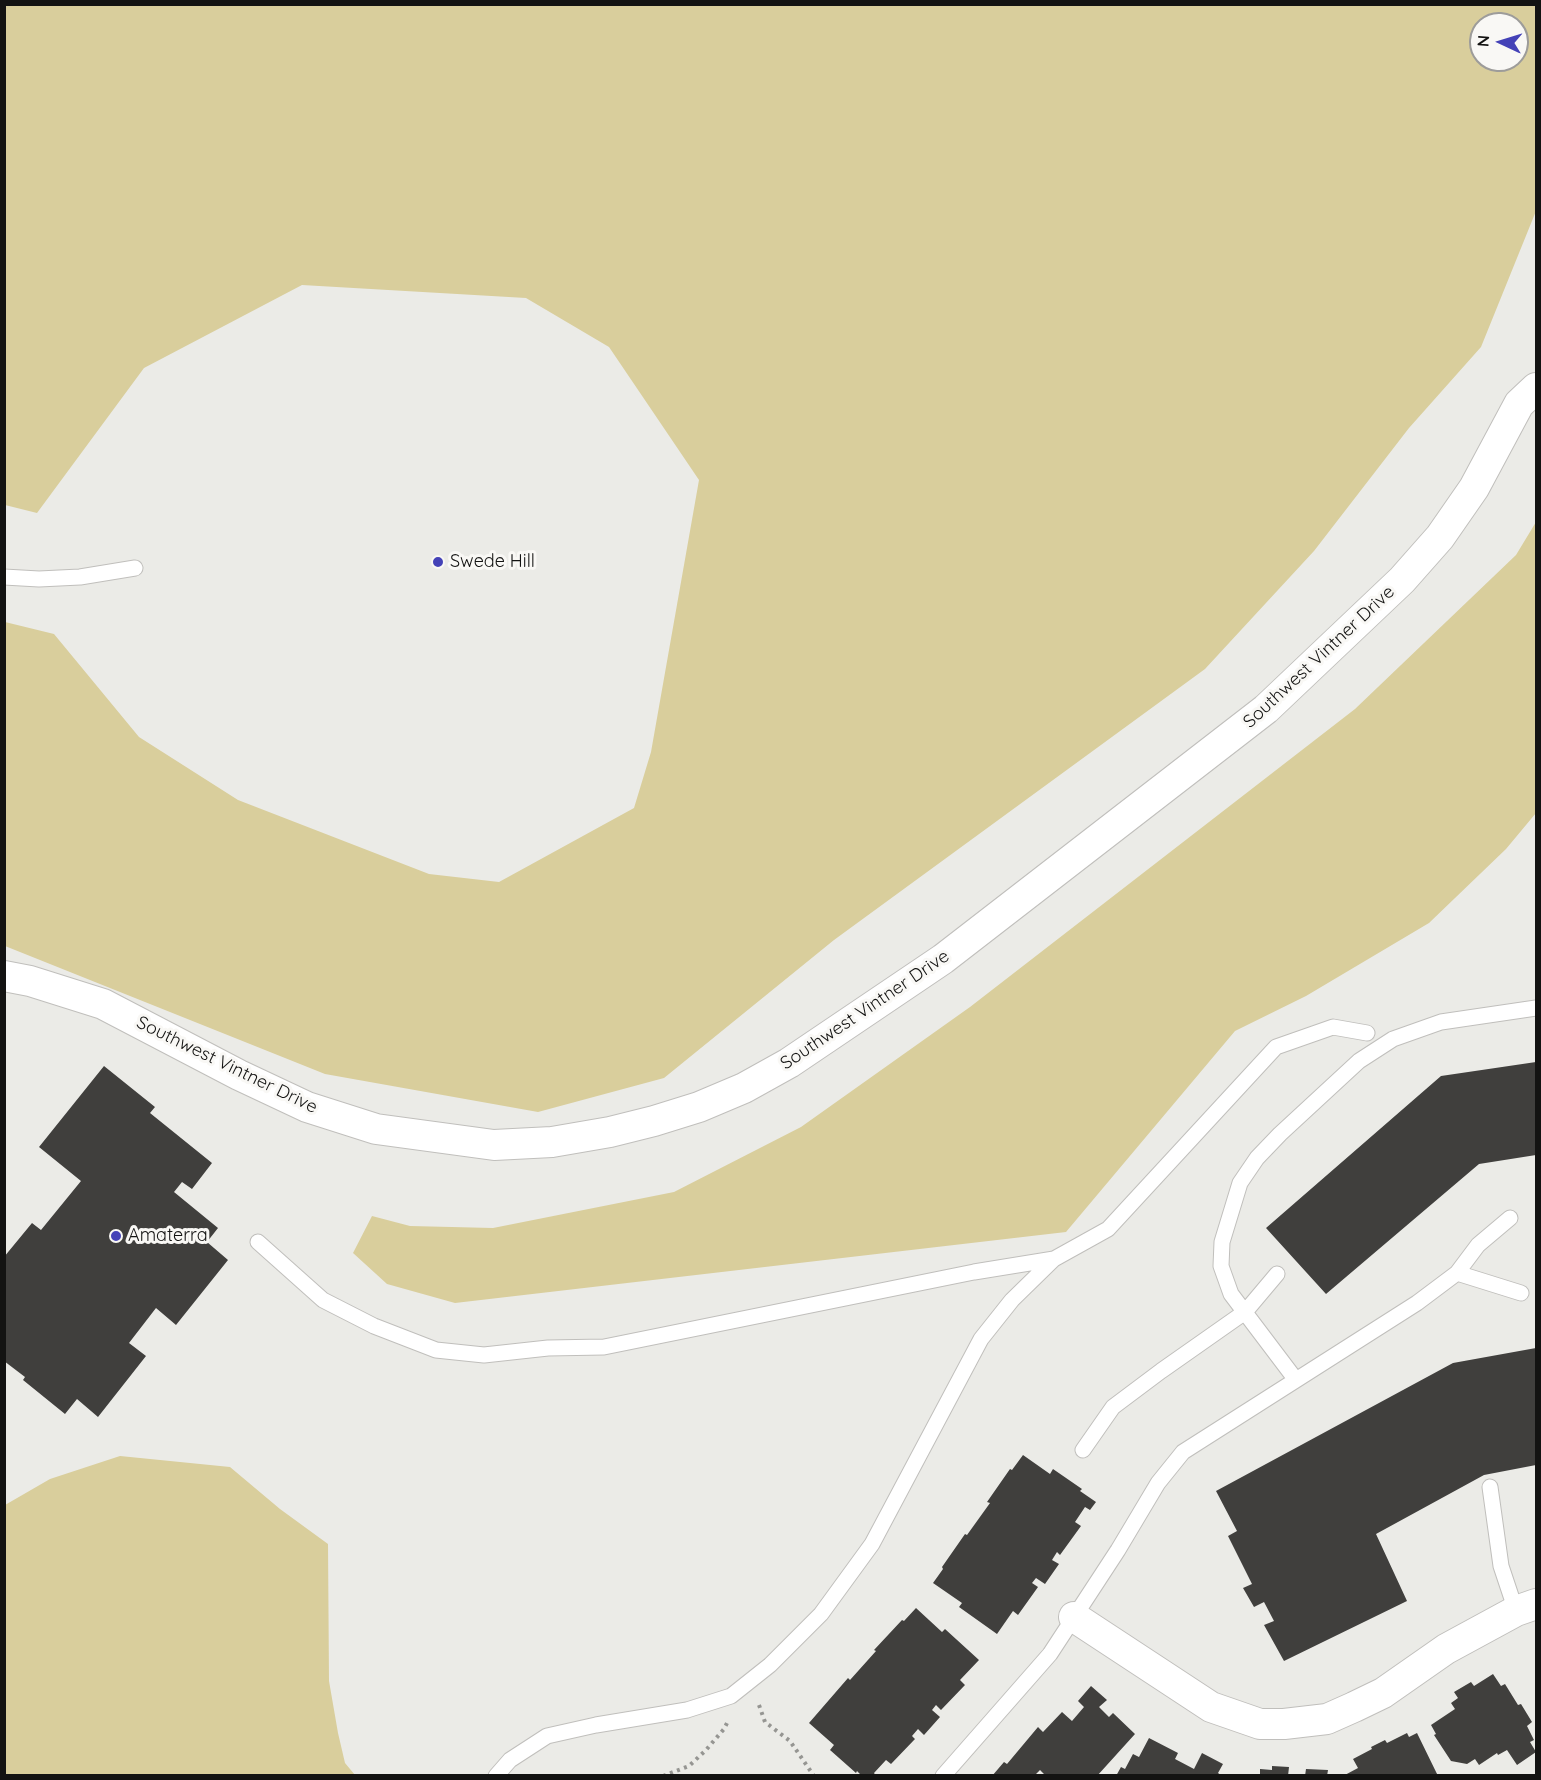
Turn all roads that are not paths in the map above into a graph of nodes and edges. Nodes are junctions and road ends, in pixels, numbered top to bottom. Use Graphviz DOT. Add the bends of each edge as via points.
graph roads {
  1 [pos="1536,388"];
  2 [pos="135,568"];
  3 [pos="4,577"];
  4 [pos="4,976"];
  5 [pos="1536,1008"];
  6 [pos="1367,1033"];
  7 [pos="1510,1218"];
  8 [pos="258,1242"];
  9 [pos="1054,1259"];
  10 [pos="1456,1273"];
  11 [pos="1277,1274"];
  12 [pos="1521,1293"];
  13 [pos="1245,1312"];
  14 [pos="1296,1380"];
  15 [pos="1083,1450"];
  16 [pos="1490,1487"];
  17 [pos="1526,1608"];
  18 [pos="1074,1617"];
  19 [pos="496,1776"];
  20 [pos="943,1776"];
  1 -- 4 [label="street, Southwest Vintner Drive" via="1519,404 1474,488 1440,537 1402,580 1266,709 943,959 789,1063 699,1107 610,1132 552,1142 494,1145 376,1129 307,1107 103,1004"];
  2 -- 3 [label="lane" via="80,577"];
  5 -- 13 [label="lane" via="1441,1022 1393,1039 1359,1061 1257,1158 1240,1183 1222,1242 1221,1266 1231,1294"];
  6 -- 9 [label="lane" via="1333,1027 1276,1047 1108,1229"];
  7 -- 10 [label="lane" via="1478,1245"];
  8 -- 9 [label="lane" via="323,1300 374,1326 436,1350 484,1355 604,1347"];
  9 -- 19 [label="lane" via="1012,1300 981,1339 872,1544 821,1614 770,1665 732,1696 687,1710 547,1736 510,1760"];
  10 -- 12 [label="lane"];
  10 -- 14 [label="lane" via="1417,1303"];
  11 -- 13 [label="lane"];
  13 -- 14 [label="lane"];
  13 -- 15 [label="lane" via="1113,1407"];
  14 -- 18 [label="lane" via="1183,1452 1158,1483"];
  16 -- 17 [label="lane" via="1501,1566"];
  17 -- 18 [label="street" via="1446,1649 1383,1693 1327,1719 1284,1724 1260,1724 1211,1707"];
  18 -- 20 [label="lane" via="1050,1654"];
}
